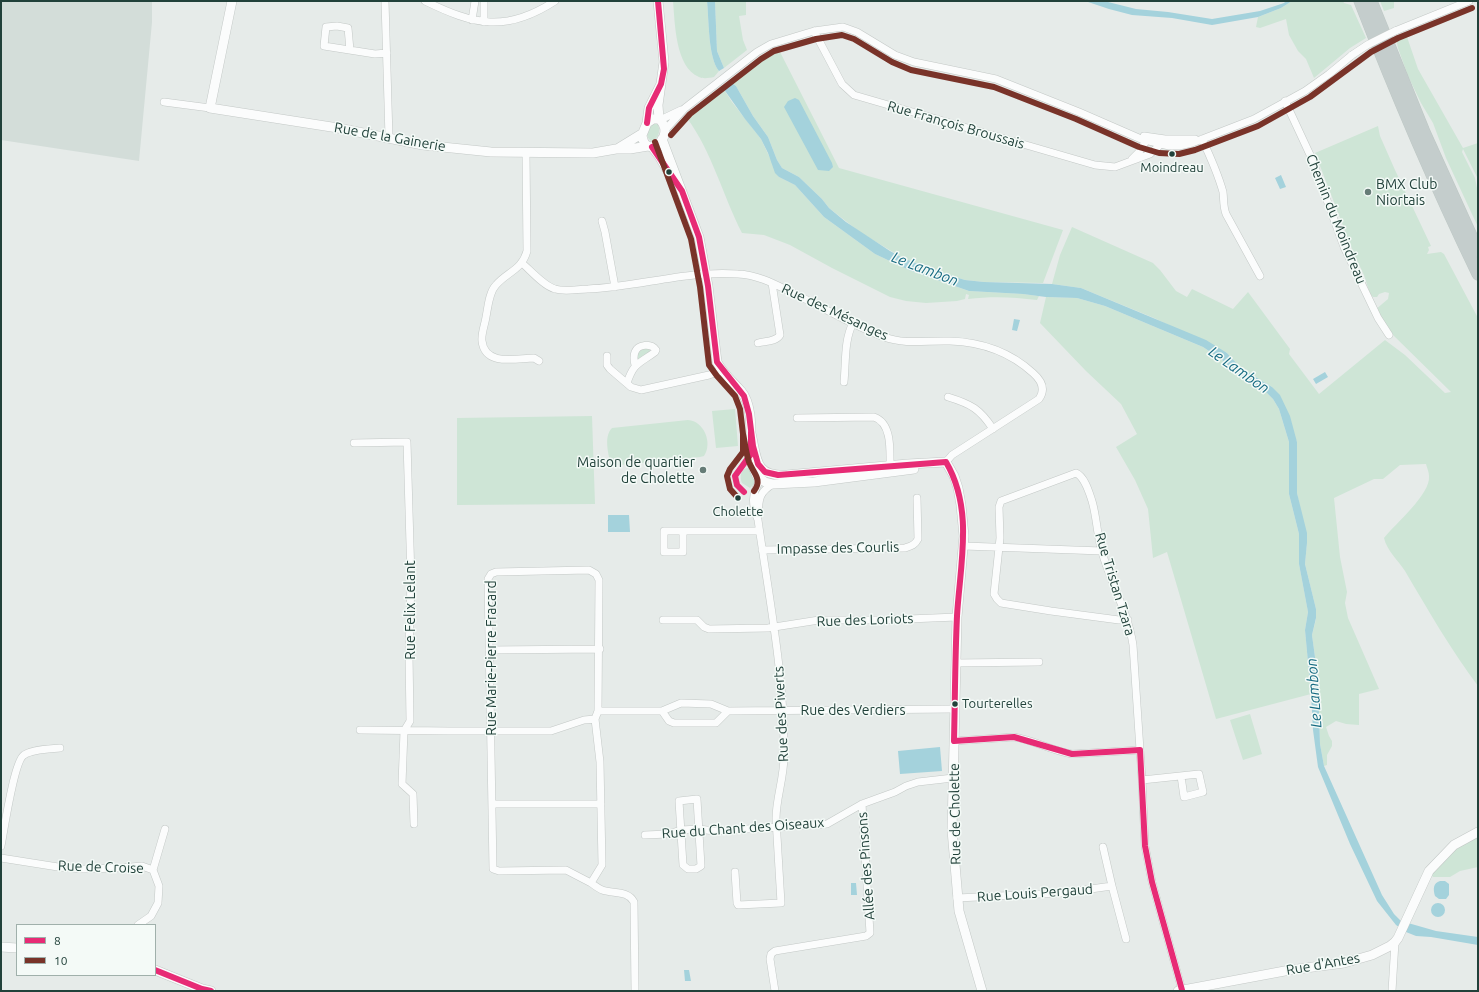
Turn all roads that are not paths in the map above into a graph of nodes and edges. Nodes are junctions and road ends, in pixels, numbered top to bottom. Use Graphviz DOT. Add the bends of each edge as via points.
graph roads {
  1 [pos="232,1"];
  2 [pos="385,1"];
  3 [pos="425,1"];
  4 [pos="475,1"];
  5 [pos="484,1"];
  6 [pos="658,1"];
  7 [pos="1357,1"];
  8 [pos="1360,1"];
  9 [pos="1371,1"];
  10 [pos="1374,1"];
  11 [pos="1469,1"];
  12 [pos="551,2"];
  13 [pos="472,20"];
  14 [pos="484,22"];
  15 [pos="814,31"];
  16 [pos="350,50"];
  17 [pos="387,54"];
  18 [pos="1390,64"];
  19 [pos="661,84"];
  20 [pos="1285,101"];
  21 [pos="164,102"];
  22 [pos="210,108"];
  23 [pos="685,108"];
  24 [pos="659,119"];
  25 [pos="647,123"];
  26 [pos="643,133"];
  27 [pos="663,135"];
  28 [pos="389,138"];
  29 [pos="1148,139"];
  30 [pos="1201,139"];
  31 [pos="1163,142"];
  32 [pos="650,147"];
  33 [pos="616,149"];
  34 [pos="526,153"];
  35 [pos="1130,160"];
  36 [pos="682,191"];
  37 [pos="602,221"];
  38 [pos="1478,251"];
  39 [pos="522,263"];
  40 [pos="706,274"];
  41 [pos="1478,274"];
  42 [pos="1260,276"];
  43 [pos="772,283"];
  44 [pos="615,287"];
  45 [pos="853,323"];
  46 [pos="1390,335"];
  47 [pos="758,343"];
  48 [pos="607,356"];
  49 [pos="539,361"];
  50 [pos="635,365"];
  51 [pos="721,371"];
  52 [pos="844,382"];
  53 [pos="627,383"];
  54 [pos="948,397"];
  55 [pos="797,418"];
  56 [pos="993,429"];
  57 [pos="354,443"];
  58 [pos="946,462"];
  59 [pos="929,463"];
  60 [pos="890,466"];
  61 [pos="766,481"];
  62 [pos="917,498"];
  63 [pos="758,520"];
  64 [pos="683,531"];
  65 [pos="760,531"];
  66 [pos="964,546"];
  67 [pos="999,547"];
  68 [pos="762,550"];
  69 [pos="1102,551"];
  70 [pos="957,617"];
  71 [pos="663,620"];
  72 [pos="1128,620"];
  73 [pos="774,627"];
  74 [pos="600,649"];
  75 [pos="489,650"];
  76 [pos="1039,662"];
  77 [pos="956,664"];
  78 [pos="955,709"];
  79 [pos="728,710"];
  80 [pos="598,711"];
  81 [pos="662,711"];
  82 [pos="782,711"];
  83 [pos="595,719"];
  84 [pos="360,730"];
  85 [pos="404,731"];
  86 [pos="491,731"];
  87 [pos="954,741"];
  88 [pos="60,748"];
  89 [pos="1140,750"];
  90 [pos="1181,776"];
  91 [pos="953,778"];
  92 [pos="1142,780"];
  93 [pos="492,804"];
  94 [pos="601,804"];
  95 [pos="862,804"];
  96 [pos="5,811"];
  97 [pos="414,824"];
  98 [pos="777,827"];
  99 [pos="165,829"];
  100 [pos="699,829"];
  101 [pos="681,830"];
  102 [pos="1478,832"];
  103 [pos="645,835"];
  104 [pos="1,846"];
  105 [pos="1103,846"];
  106 [pos="1,858"];
  107 [pos="153,870"];
  108 [pos="736,872"];
  109 [pos="591,883"];
  110 [pos="1112,886"];
  111 [pos="957,898"];
  112 [pos="139,924"];
  113 [pos="1126,939"];
  114 [pos="1395,942"];
  115 [pos="1,947"];
  116 [pos="16,948"];
  117 [pos="156,970"];
  118 [pos="210,991"];
  119 [pos="635,991"];
  120 [pos="775,991"];
  121 [pos="982,991"];
  122 [pos="1180,991"];
  123 [pos="1392,991"];
  1 -- 22 [label="street"];
  2 -- 17 [label="street"];
  3 -- 13 [label="street"];
  4 -- 13 [label="street"];
  5 -- 14 [label="street"];
  6 -- 19 [label="street" via="664,62"];
  7 -- 18 [label="highway"];
  8 -- 18 [label="highway"];
  9 -- 18 [label="highway"];
  10 -- 18 [label="highway"];
  11 -- 20 [label="street, bridge" via="1367,45 1314,84"];
  12 -- 14 [label="street" via="530,15 517,19"];
  13 -- 14 [label="street"];
  15 -- 23 [label="street" via="771,44 757,52"];
  15 -- 29 [label="street" via="843,27 857,32 895,55 914,62 996,79"];
  15 -- 35 [label="street, Rue François Broussais" via="842,84 854,96 1095,165 1115,167"];
  16 -- 16 [label="street" via="324,46 326,27 348,28"];
  16 -- 17 [label="street"];
  17 -- 28 [label="street"];
  18 -- 38 [label="highway"];
  18 -- 41 [label="highway" via="1427,164"];
  19 -- 24 [label="street"];
  19 -- 25 [label="street" via="649,108"];
  20 -- 30 [label="street" via="1254,119"];
  20 -- 46 [label="street, Chemin du Moindreau" via="1312,159 1344,247 1378,318"];
  21 -- 22 [label="street, Rue de la Gainerie"];
  22 -- 28 [label="street, Rue de la Gainerie"];
  23 -- 24 [label="street"];
  23 -- 27 [label="street"];
  24 -- 25 [label="street"];
  24 -- 27 [label="street" via="664,126"];
  25 -- 26 [label="street"];
  26 -- 32 [label="street" via="643,141"];
  26 -- 33 [label="street, Rue de la Gainerie"];
  27 -- 32 [label="street" via="659,144"];
  27 -- 36 [label="street"];
  28 -- 34 [label="street, Rue de la Gainerie" via="423,146"];
  29 -- 31 [label="street"];
  29 -- 35 [label="street, Rue François Broussais"];
  30 -- 31 [label="street"];
  30 -- 42 [label="street" via="1217,174 1226,214"];
  31 -- 35 [label="street, Rue François Broussais" via="1150,154"];
  32 -- 33 [label="street, Rue de la Gainerie"];
  32 -- 36 [label="street"];
  33 -- 34 [label="street, Rue de la Gainerie" via="593,153"];
  34 -- 39 [label="street" via="527,245"];
  36 -- 40 [label="street" via="699,237"];
  37 -- 44 [label="street"];
  39 -- 44 [label="street, Rue des Mésanges" via="557,290"];
  39 -- 49 [label="street" via="493,289 482,342 486,352 495,358 534,358"];
  40 -- 43 [label="street, Rue des Mésanges" via="739,274 762,278"];
  40 -- 44 [label="street, Rue des Mésanges"];
  40 -- 51 [label="street" via="717,362"];
  43 -- 45 [label="street, Rue des Mésanges"];
  43 -- 47 [label="street" via="780,334 774,340"];
  45 -- 52 [label="street" via="848,339"];
  45 -- 56 [label="street, Rue des Mésanges" via="886,337 910,342 970,342 1004,354 1027,368 1037,376 1043,389 1042,394 1033,404"];
  48 -- 53 [label="street" via="607,366"];
  50 -- 53 [label="street"];
  51 -- 53 [label="street" via="641,390"];
  51 -- 61 [label="street" via="744,395 757,460"];
  54 -- 56 [label="street" via="973,406"];
  55 -- 60 [label="street" via="879,419 884,422 888,431"];
  56 -- 58 [label="street, Rue des Mésanges" via="952,455"];
  57 -- 85 [label="street, Rue Felix Lelant" via="407,442 411,579 410,721"];
  58 -- 59 [label="street"];
  58 -- 66 [label="street, Rue de Cholette" via="954,476 962,505"];
  59 -- 60 [label="street"];
  59 -- 61 [label="street" via="911,470 814,482"];
  60 -- 61 [label="street" via="778,475"];
  61 -- 63 [label="street, Rue des Piverts" via="759,500"];
  61 -- 63 [label="street, Rue des Piverts" via="755,490 752,501"];
  62 -- 68 [label="street, Impasse des Courlis" via="918,539 916,544 911,546"];
  63 -- 65 [label="street, Rue des Piverts"];
  64 -- 65 [label="street"];
  65 -- 68 [label="street, Rue des Piverts"];
  66 -- 67 [label="street"];
  66 -- 70 [label="street, Rue de Cholette"];
  67 -- 69 [label="street"];
  67 -- 69 [label="street, Rue Tristan Tzara" via="1001,501 1076,473 1083,480 1094,508"];
  67 -- 72 [label="street" via="994,594 1001,603"];
  68 -- 73 [label="street, Rue des Piverts"];
  69 -- 72 [label="street, Rue Tristan Tzara"];
  70 -- 73 [label="street, Rue des Loriots" via="818,620"];
  70 -- 77 [label="street, Rue de Cholette"];
  71 -- 73 [label="street, Rue des Loriots" via="697,620 709,629"];
  72 -- 89 [label="street, Rue Tristan Tzara" via="1133,644"];
  73 -- 82 [label="street, Rue des Piverts"];
  74 -- 75 [label="street"];
  74 -- 75 [label="street, Rue Marie-Pierre Fracard" via="599,580 596,574 589,570 491,574 488,579"];
  74 -- 80 [label="street, Rue Marie-Pierre Fracard"];
  75 -- 86 [label="street, Rue Marie-Pierre Fracard"];
  76 -- 77 [label="street"];
  77 -- 78 [label="street, Rue de Cholette"];
  78 -- 82 [label="street, Rue des Verdiers"];
  78 -- 87 [label="street, Rue de Cholette"];
  79 -- 81 [label="street, Rue des Verdiers" via="711,704 681,703"];
  79 -- 81 [label="street" via="716,723 674,723"];
  79 -- 82 [label="street, Rue des Verdiers"];
  80 -- 81 [label="street, Rue des Verdiers"];
  80 -- 83 [label="street, Rue Marie-Pierre Fracard"];
  82 -- 98 [label="street, Rue des Piverts" via="784,766 776,807"];
  83 -- 86 [label="street" via="552,731"];
  83 -- 94 [label="street, Rue Marie-Pierre Fracard"];
  84 -- 85 [label="street"];
  85 -- 86 [label="street"];
  85 -- 97 [label="street, Rue Felix Lelant" via="402,784 413,794"];
  86 -- 93 [label="street, Rue Marie-Pierre Fracard"];
  87 -- 89 [label="street" via="1024,738 1072,754"];
  87 -- 91 [label="street, Rue de Cholette"];
  88 -- 96 [label="street" via="28,753 21,758"];
  89 -- 92 [label="street, Rue Tristan Tzara"];
  90 -- 92 [label="street"];
  91 -- 95 [label="street, Rue du Chant des Oiseaux" via="918,782"];
  91 -- 111 [label="street, Rue de Cholette" via="952,830"];
  92 -- 122 [label="street, Rue Tristan Tzara" via="1145,846"];
  93 -- 94 [label="street"];
  93 -- 109 [label="street, Rue Marie-Pierre Fracard" via="493,870 566,870"];
  94 -- 109 [label="street, Rue Marie-Pierre Fracard" via="602,865"];
  95 -- 98 [label="street, Rue du Chant des Oiseaux" via="827,824"];
  95 -- 120 [label="street, Allée des Pinsons" via="870,933 866,936 775,951 770,959"];
  96 -- 104 [label="street"];
  98 -- 100 [label="street, Rue du Chant des Oiseaux" via="714,832"];
  98 -- 108 [label="street, Rue des Piverts" via="781,903 738,905"];
  99 -- 107 [label="street"];
  100 -- 101 [label="street, Rue du Chant des Oiseaux"];
  100 -- 101 [label="street" via="697,799 679,801"];
  100 -- 101 [label="street" via="701,866 696,869 688,869 683,865"];
  101 -- 103 [label="street, Rue du Chant des Oiseaux" via="668,834"];
  102 -- 114 [label="street, Rue d'Antes" via="1454,845 1429,870"];
  105 -- 110 [label="street, Rue Louis Pergaud"];
  106 -- 107 [label="street, Rue de Croise" via="82,869 142,866"];
  107 -- 112 [label="street" via="159,886 158,903 151,916"];
  109 -- 119 [label="street, Rue Marie-Pierre Fracard" via="603,890 628,895 634,902"];
  110 -- 111 [label="street, Rue Louis Pergaud" via="1062,893"];
  110 -- 113 [label="street, Rue Louis Pergaud"];
  111 -- 121 [label="street, Rue de Cholette"];
  114 -- 122 [label="street, Rue d'Antes" via="1372,954 1344,963 1290,970"];
  114 -- 123 [label="street"];
  115 -- 116 [label="street"];
  117 -- 118 [label="street"];
}
